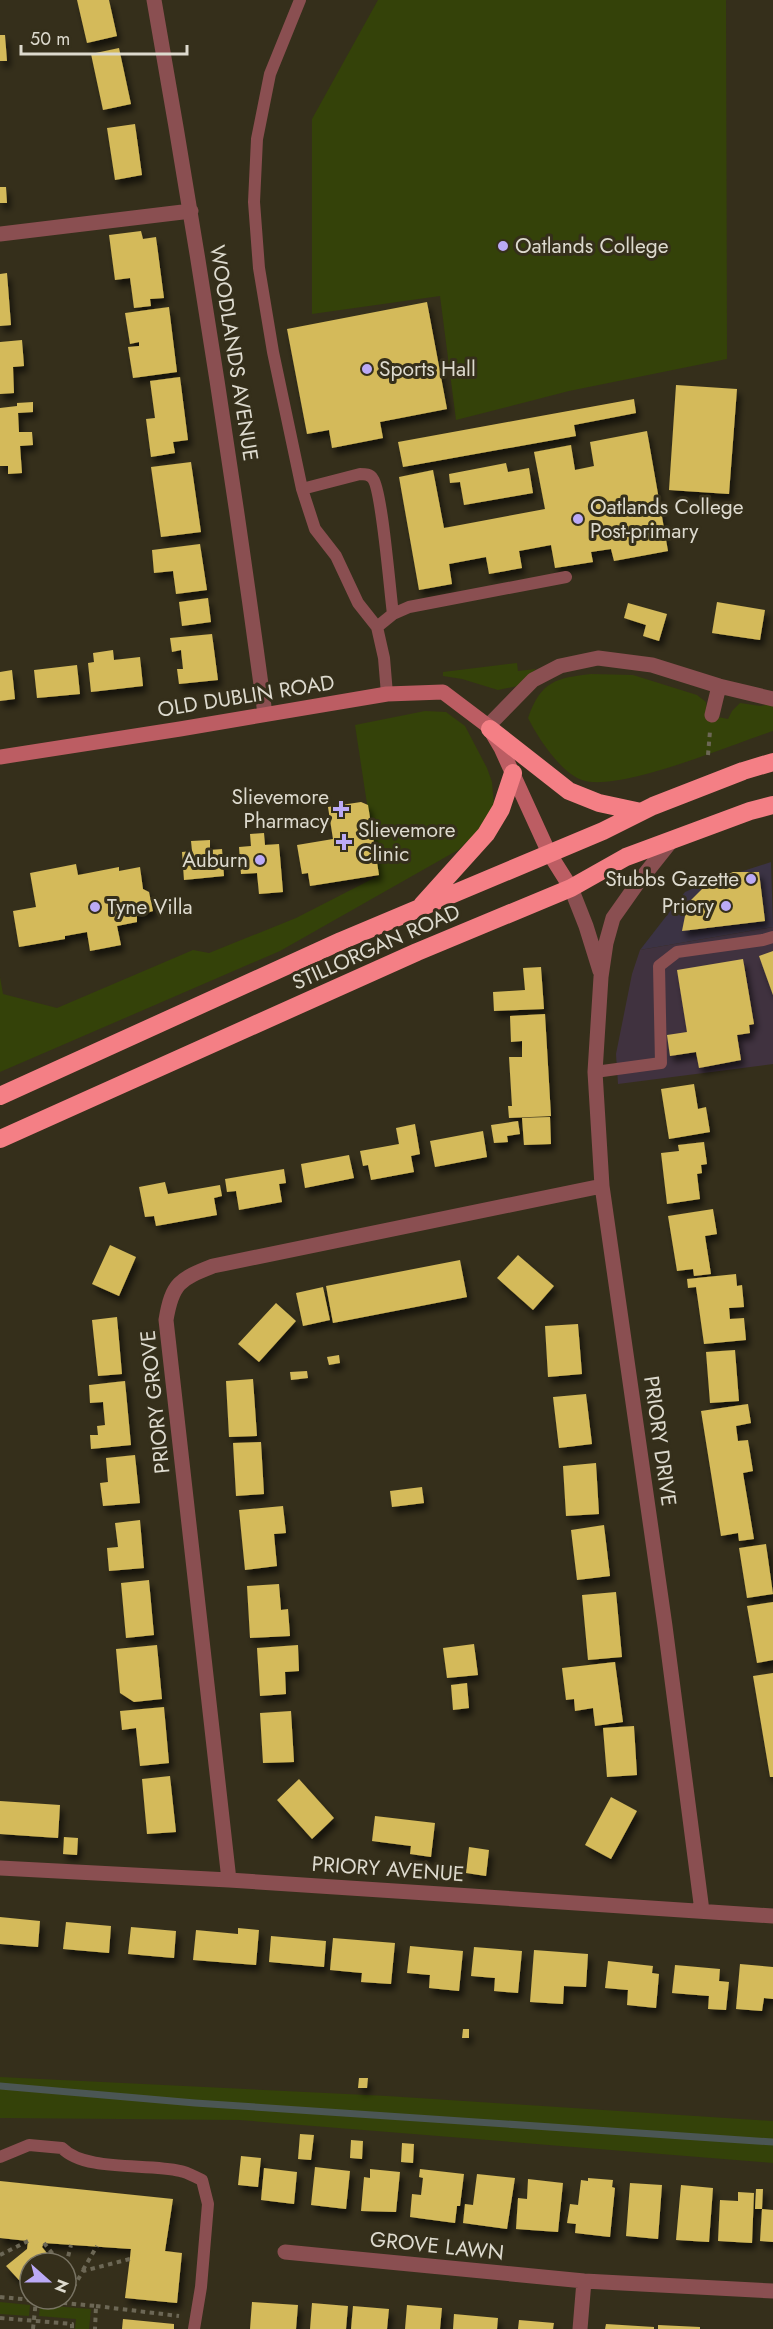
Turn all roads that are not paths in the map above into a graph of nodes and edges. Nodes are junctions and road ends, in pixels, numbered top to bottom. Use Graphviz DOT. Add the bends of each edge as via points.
graph roads {
  1 [pos="154,0"];
  2 [pos="300,0"];
  3 [pos="190,211"];
  4 [pos="0,234"];
  5 [pos="302,489"];
  6 [pos="566,577"];
  7 [pos="393,614"];
  8 [pos="377,627"];
  9 [pos="719,686"];
  10 [pos="387,694"];
  11 [pos="773,699"];
  12 [pos="265,714"];
  13 [pos="712,715"];
  14 [pos="489,727"];
  15 [pos="0,757"];
  16 [pos="773,762"];
  17 [pos="513,774"];
  18 [pos="773,805"];
  19 [pos="641,812"];
  20 [pos="672,840"];
  21 [pos="549,853"];
  22 [pos="571,888"];
  23 [pos="419,908"];
  24 [pos="773,937"];
  25 [pos="601,977"];
  26 [pos="595,1072"];
  27 [pos="0,1096"];
  28 [pos="0,1139"];
  29 [pos="602,1186"];
  30 [pos="0,1868"];
  31 [pos="229,1880"];
  32 [pos="702,1911"];
  33 [pos="773,1916"];
  34 [pos="0,2157"];
  35 [pos="285,2252"];
  36 [pos="584,2281"];
  37 [pos="773,2291"];
  38 [pos="195,2323"];
  39 [pos="580,2329"];
  1 -- 3 [label="street, WOODLANDS AVENUE"];
  2 -- 5 [label="lane" via="270,74 257,139 254,202 259,268 273,352"];
  3 -- 4 [label="street"];
  3 -- 12 [label="street, WOODLANDS AVENUE"];
  5 -- 7 [label="lane" via="360,474 374,479"];
  5 -- 8 [label="lane" via="315,530 336,556 358,603"];
  6 -- 7 [label="lane" via="409,607"];
  7 -- 8 [label="lane"];
  8 -- 10 [label="lane"];
  9 -- 11 [label="street"];
  9 -- 13 [label="street"];
  9 -- 14 [label="street" via="652,665 598,658 560,666 533,680"];
  10 -- 12 [label="street, OLD DUBLIN ROAD"];
  10 -- 14 [label="street, OLD DUBLIN ROAD" via="443,692"];
  12 -- 15 [label="street, OLD DUBLIN ROAD"];
  14 -- 17 [label="street, OLD DUBLIN ROAD"];
  14 -- 19 [label="highway" via="569,791 599,803"];
  16 -- 19 [label="highway, STILLORGAN ROAD"];
  17 -- 21 [label="street, OLD DUBLIN ROAD"];
  17 -- 23 [label="highway" via="501,809 486,834"];
  18 -- 20 [label="highway, STILLORGAN ROAD"];
  19 -- 21 [label="highway, STILLORGAN ROAD"];
  20 -- 22 [label="highway, STILLORGAN ROAD" via="626,857"];
  20 -- 25 [label="street, PRIORY DRIVE" via="613,918"];
  21 -- 22 [label="street, OLD DUBLIN ROAD"];
  21 -- 23 [label="highway, STILLORGAN ROAD"];
  22 -- 25 [label="street, PRIORY DRIVE"];
  22 -- 28 [label="highway, STILLORGAN ROAD" via="417,951"];
  23 -- 27 [label="highway, STILLORGAN ROAD"];
  24 -- 26 [label="lane" via="677,952 659,966 661,1063"];
  25 -- 26 [label="street, PRIORY DRIVE"];
  26 -- 29 [label="street, PRIORY DRIVE"];
  29 -- 31 [label="street, PRIORY GROVE" via="213,1266 187,1276 170,1296 166,1320"];
  29 -- 32 [label="street, PRIORY DRIVE"];
  30 -- 31 [label="street, PRIORY AVENUE"];
  31 -- 32 [label="street, PRIORY AVENUE"];
  32 -- 33 [label="street, PRIORY AVENUE"];
  34 -- 38 [label="lane" via="29,2145 62,2148 68,2154 92,2161 181,2171 202,2180 207,2204"];
  35 -- 36 [label="street, GROVE LAWN"];
  36 -- 37 [label="street, GROVE LAWN"];
  36 -- 39 [label="street"];
}
